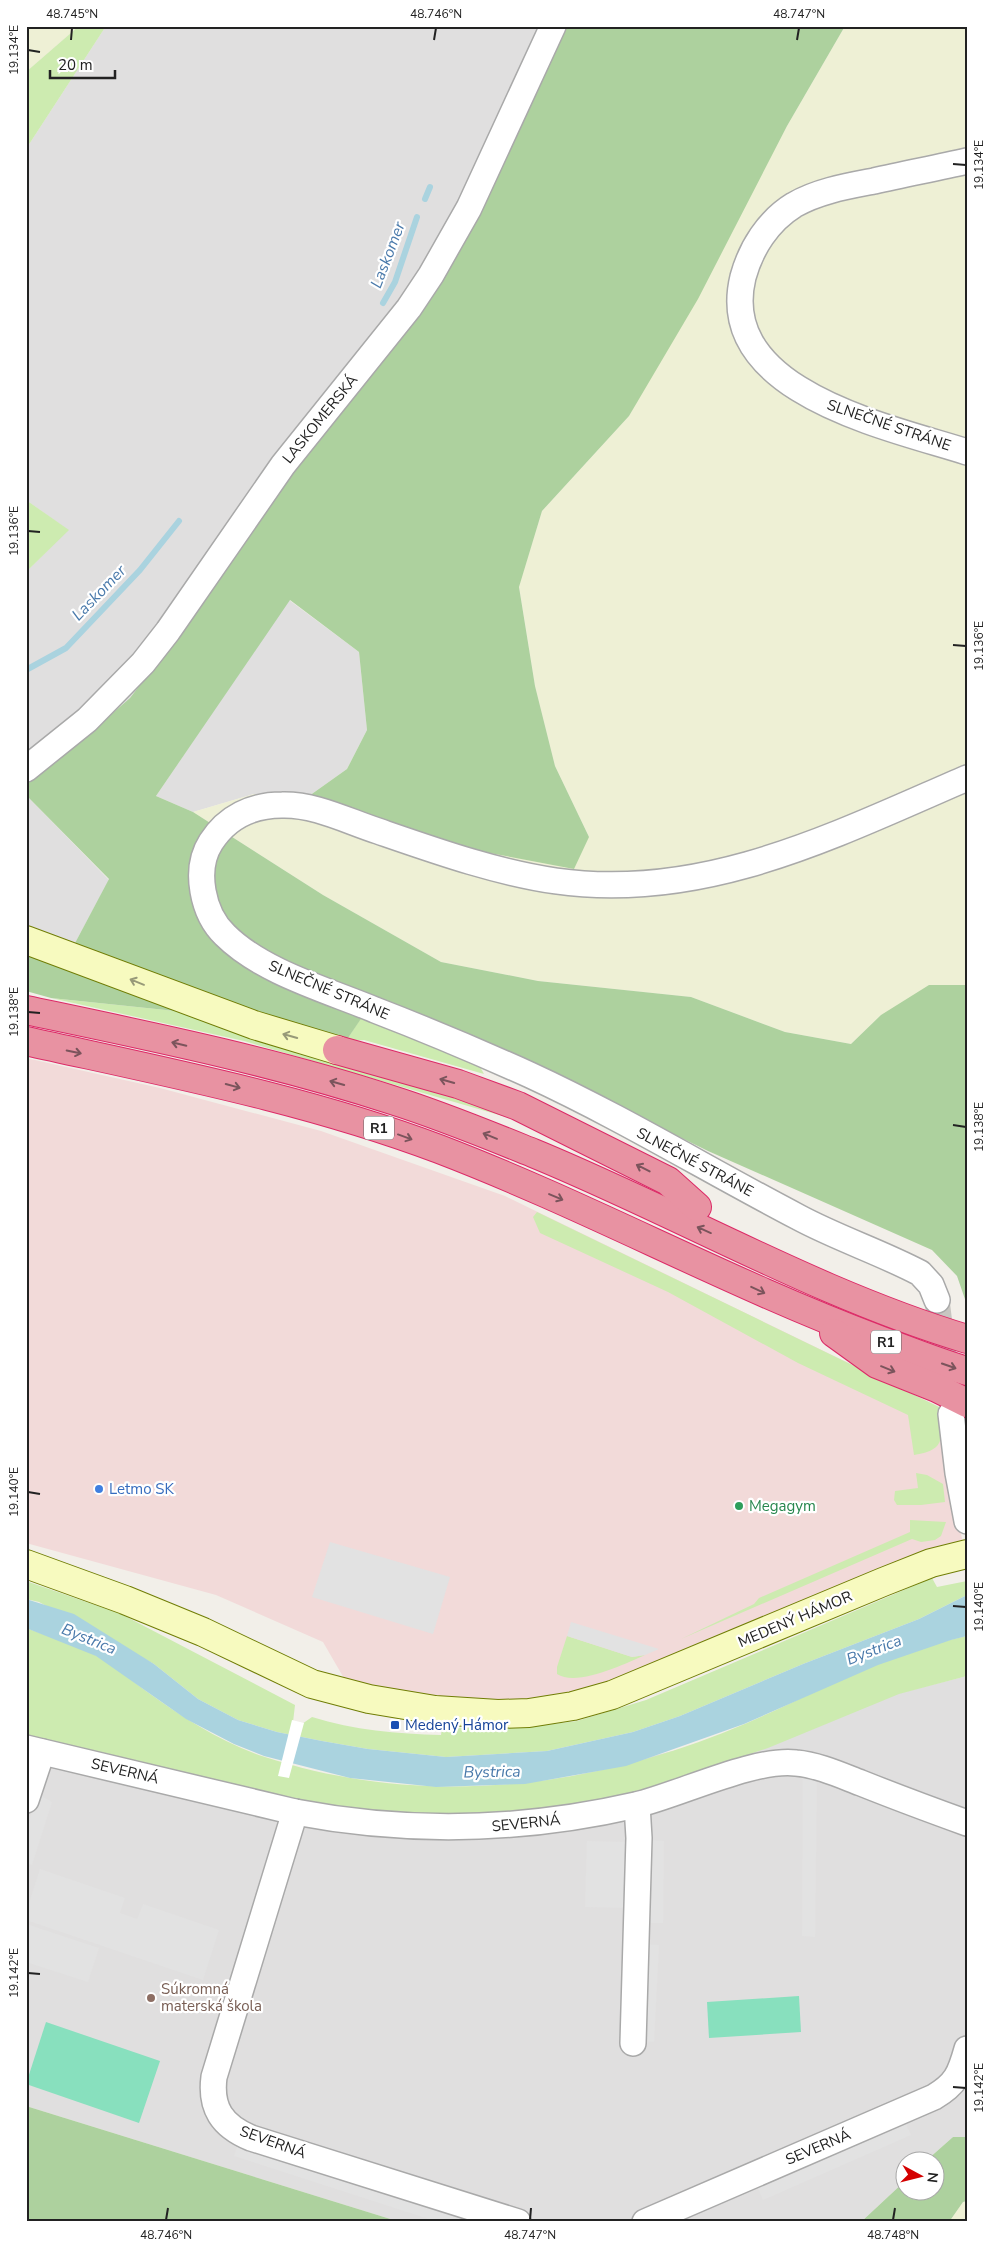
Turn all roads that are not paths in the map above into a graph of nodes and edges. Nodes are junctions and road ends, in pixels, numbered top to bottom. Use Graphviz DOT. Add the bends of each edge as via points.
graph roads {
  1 [pos="553,26"];
  2 [pos="967,161"];
  3 [pos="967,452"];
  4 [pos="26,769"];
  5 [pos="967,778"];
  6 [pos="38,944"];
  7 [pos="26,1010"];
  8 [pos="26,1041"];
  9 [pos="337,1050"];
  10 [pos="536,1154"];
  11 [pos="697,1207"];
  12 [pos="937,1300"];
  13 [pos="805,1312"];
  14 [pos="967,1322"];
  15 [pos="967,1339"];
  16 [pos="967,1371"];
  17 [pos="959,1408"];
  18 [pos="967,1521"];
  19 [pos="967,1554"];
  20 [pos="26,1564"];
  21 [pos="34,1750"];
  22 [pos="26,1800"];
  23 [pos="637,1804"];
  24 [pos="295,1812"];
  25 [pos="967,1823"];
  26 [pos="633,2043"];
  27 [pos="967,2049"];
  28 [pos="518,2222"];
  29 [pos="645,2222"];
  1 -- 4 [label="street, LASKOMERSKÁ" via="469,208 409,308 283,465 148,657 87,720"];
  2 -- 3 [label="street, SLNEČNÉ STRÁNE" via="851,186 795,205 774,221 758,241 747,263 741,286 740,312 746,336 761,358 794,386 846,412"];
  5 -- 12 [label="street, SLNEČNÉ STRÁNE" via="764,861 721,873 672,880 588,884 547,879 478,864 331,814 286,804 264,806 231,819 206,850 202,869 209,914 222,933 240,948 295,978 533,1077 802,1219 920,1273 931,1285"];
  9 -- 6 [label="street, one-way" via="254,1026"];
  10 -- 7 [label="highway, R1, one-way" via="393,1100 334,1082"];
  8 -- 13 [label="highway, R1, one-way" via="223,1084 440,1149 558,1197"];
  11 -- 9 [label="highway, one-way" via="668,1180 518,1106 458,1084"];
  10 -- 11 [label="highway"];
  15 -- 10 [label="highway, R1, one-way" via="876,1306"];
  11 -- 14 [label="highway" via="835,1271"];
  13 -- 16 [label="highway, R1, one-way"];
  13 -- 17 [label="highway, one-way" via="877,1364 936,1388"];
  17 -- 18 [label="street" via="958,1473"];
  19 -- 20 [label="street, MEDENÝ HÁMOR" via="931,1563 883,1582 612,1696 538,1712 498,1714 435,1710 369,1699 312,1684 203,1632"];
  21 -- 22 [label="street, SEVERNÁ"];
  21 -- 24 [label="street, SEVERNÁ"];
  23 -- 24 [label="street, SEVERNÁ" via="550,1822 480,1828 407,1826"];
  23 -- 25 [label="street, SEVERNÁ" via="749,1769 796,1762 822,1768"];
  23 -- 26 [label="street" via="639,1838"];
  24 -- 28 [label="street, SEVERNÁ" via="214,2076 212,2094 216,2110 239,2133 251,2138"];
  27 -- 29 [label="street, SEVERNÁ" via="961,2071 950,2087 934,2097"];
}
